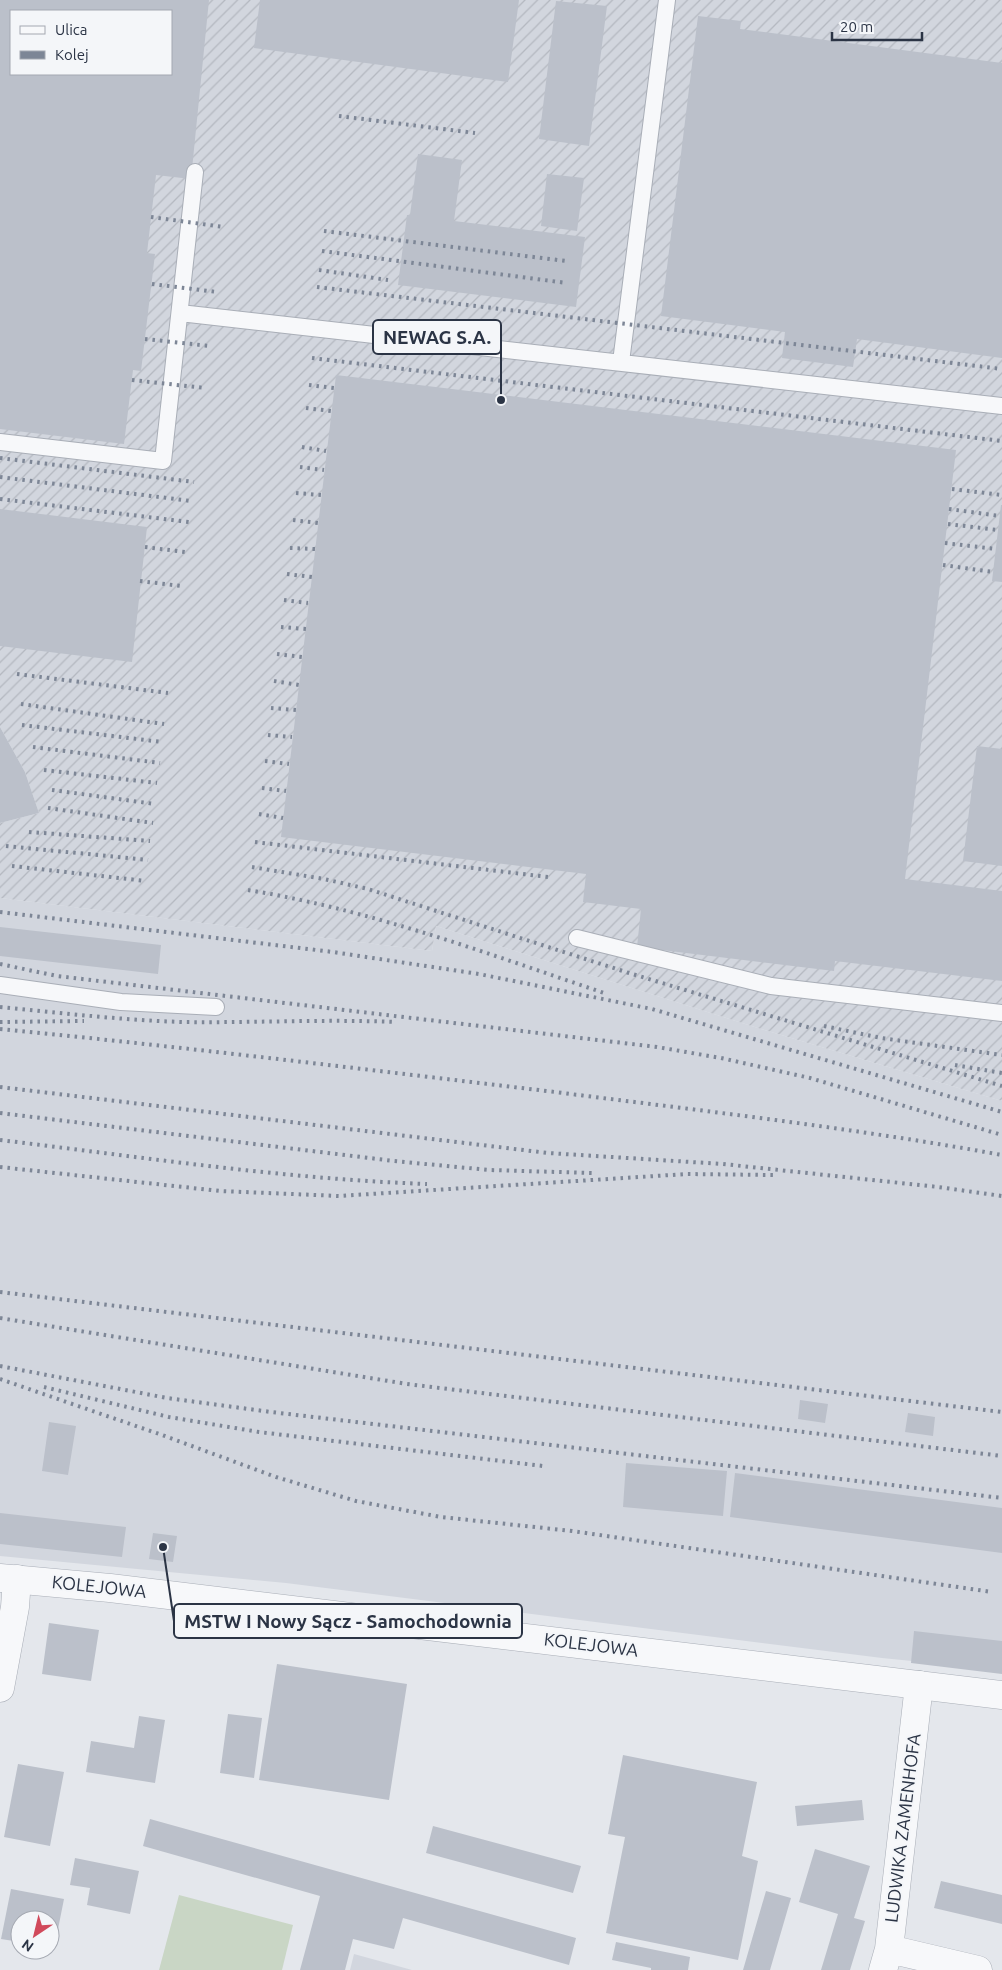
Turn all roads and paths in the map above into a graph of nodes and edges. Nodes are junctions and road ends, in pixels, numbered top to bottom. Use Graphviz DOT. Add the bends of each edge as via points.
graph roads {
  1 [pos="668,0"];
  2 [pos="195,172"];
  3 [pos="180,313"];
  4 [pos="621,362"];
  5 [pos="1002,406"];
  6 [pos="0,442"];
  7 [pos="576,938"];
  8 [pos="0,985"];
  9 [pos="216,1007"];
  10 [pos="1002,1013"];
  11 [pos="9,1578"];
  12 [pos="919,1685"];
  13 [pos="0,1688"];
  14 [pos="1002,1695"];
  15 [pos="886,1959"];
  16 [pos="978,1970"];
  1 -- 4 [label="lane"];
  2 -- 3 [label="lane"];
  3 -- 4 [label="lane"];
  3 -- 6 [label="lane" via="162,461"];
  4 -- 5 [label="lane"];
  7 -- 10 [label="lane" via="771,986"];
  8 -- 9 [label="lane" via="121,1002"];
  11 -- 12 [label="street, KOLEJOWA"];
  11 -- 13 [label="street" via="15,1607"];
  12 -- 14 [label="street, KOLEJOWA"];
  12 -- 15 [label="street, LUDWIKA ZAMENHOFA"];
  15 -- 16 [label="street"];
}
